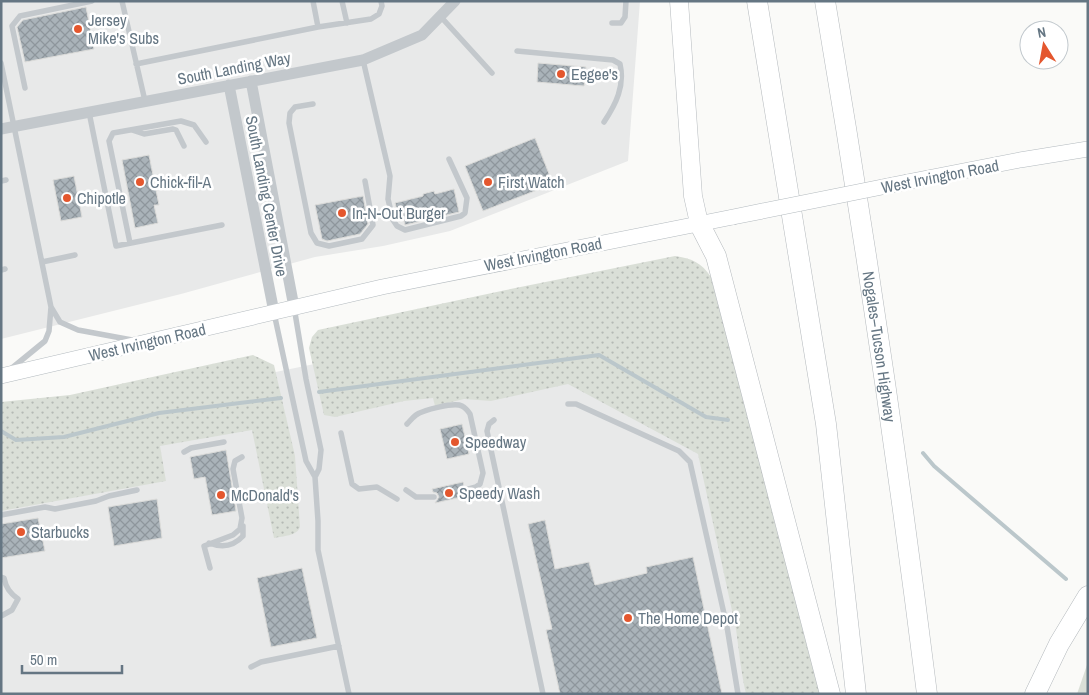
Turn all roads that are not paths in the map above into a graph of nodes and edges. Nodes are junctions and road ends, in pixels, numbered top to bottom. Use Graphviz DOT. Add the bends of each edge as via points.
graph roads {
  1 [pos="92,1"];
  2 [pos="122,1"];
  3 [pos="313,1"];
  4 [pos="342,1"];
  5 [pos="381,1"];
  6 [pos="455,1"];
  7 [pos="626,1"];
  8 [pos="679,1"];
  9 [pos="758,1"];
  10 [pos="825,1"];
  11 [pos="441,17"];
  12 [pos="347,23"];
  13 [pos="612,23"];
  14 [pos="318,27"];
  15 [pos="517,50"];
  16 [pos="363,60"];
  17 [pos="1,63"];
  18 [pos="136,64"];
  19 [pos="492,73"];
  20 [pos="252,81"];
  21 [pos="229,86"];
  22 [pos="25,88"];
  23 [pos="145,101"];
  24 [pos="313,104"];
  25 [pos="88,112"];
  26 [pos="604,122"];
  27 [pos="14,127"];
  28 [pos="1,129"];
  29 [pos="130,130"];
  30 [pos="206,142"];
  31 [pos="184,146"];
  32 [pos="1088,149"];
  33 [pos="449,159"];
  34 [pos="365,181"];
  35 [pos="699,223"];
  36 [pos="222,225"];
  37 [pos="130,243"];
  38 [pos="75,255"];
  39 [pos="42,262"];
  40 [pos="51,307"];
  41 [pos="294,307"];
  42 [pos="274,312"];
  43 [pos="144,342"];
  44 [pos="1,375"];
  45 [pos="568,404"];
  46 [pos="494,420"];
  47 [pos="408,424"];
  48 [pos="341,433"];
  49 [pos="224,442"];
  50 [pos="184,452"];
  51 [pos="242,457"];
  52 [pos="315,477"];
  53 [pos="137,490"];
  54 [pos="406,490"];
  55 [pos="465,490"];
  56 [pos="434,497"];
  57 [pos="397,499"];
  58 [pos="1,515"];
  59 [pos="242,523"];
  60 [pos="207,544"];
  61 [pos="210,568"];
  62 [pos="3,577"];
  63 [pos="1088,596"];
  64 [pos="1,616"];
  65 [pos="339,646"];
  66 [pos="251,666"];
  67 [pos="349,694"];
  68 [pos="543,694"];
  69 [pos="738,694"];
  70 [pos="830,694"];
  71 [pos="856,694"];
  72 [pos="928,694"];
  73 [pos="1035,694"];
  1 -- 22 [label="lane" via="20,16 12,26"];
  2 -- 18 [label="lane"];
  3 -- 14 [label="lane"];
  4 -- 12 [label="lane"];
  5 -- 12 [label="lane" via="379,14 371,19"];
  6 -- 11 [label="street, South Landing Way"];
  7 -- 13 [label="lane" via="624,17 620,23"];
  8 -- 35 [label="main road" via="693,196"];
  9 -- 71 [label="highway" via="826,424"];
  10 -- 72 [label="highway, Nogales–Tucson Highway" via="882,354"];
  11 -- 16 [label="street, South Landing Way" via="422,35"];
  11 -- 19 [label="lane"];
  12 -- 14 [label="lane"];
  14 -- 18 [label="lane"];
  15 -- 26 [label="lane" via="614,60 620,64 620,91"];
  16 -- 20 [label="street, South Landing Way"];
  16 -- 33 [label="lane" via="390,176 388,199 396,226 406,230 461,216 466,209 467,198"];
  17 -- 27 [label="lane"];
  18 -- 23 [label="lane"];
  20 -- 21 [label="street, South Landing Way"];
  20 -- 41 [label="street, South Landing Center Drive"];
  21 -- 23 [label="street, South Landing Way"];
  21 -- 42 [label="street, South Landing Center Drive"];
  23 -- 25 [label="street, South Landing Way"];
  24 -- 34 [label="lane" via="295,107 290,113 289,123 311,233 317,243 329,246 362,239 369,232 373,225"];
  25 -- 27 [label="street, South Landing Way"];
  25 -- 37 [label="lane" via="116,246"];
  27 -- 28 [label="street, South Landing Way"];
  27 -- 39 [label="lane"];
  29 -- 30 [label="lane" via="181,121 194,125"];
  29 -- 31 [label="lane" via="144,134 173,129"];
  29 -- 37 [label="lane" via="113,133 109,141"];
  32 -- 35 [label="main road, West Irvington Road, bridge"];
  35 -- 41 [label="main road, West Irvington Road" via="382,286"];
  35 -- 70 [label="highway" via="716,256"];
  36 -- 37 [label="lane"];
  38 -- 39 [label="lane"];
  39 -- 40 [label="lane"];
  40 -- 43 [label="lane" via="60,322 78,330"];
  40 -- 44 [label="lane" via="45,341"];
  41 -- 42 [label="main road, West Irvington Road"];
  41 -- 52 [label="lane" via="321,450"];
  42 -- 43 [label="main road, West Irvington Road"];
  42 -- 52 [label="lane" via="306,461"];
  43 -- 44 [label="main road, West Irvington Road"];
  45 -- 69 [label="lane" via="576,404 679,452 690,462"];
  46 -- 68 [label="lane" via="487,431"];
  47 -- 55 [label="lane" via="416,415 426,411 454,405 468,410 483,473 480,484"];
  48 -- 57 [label="lane" via="352,484 363,489 382,489"];
  49 -- 50 [label="lane"];
  51 -- 59 [label="lane" via="235,461 232,469"];
  52 -- 65 [label="lane" via="318,550"];
  53 -- 58 [label="lane" via="55,509 44,507"];
  54 -- 56 [label="lane" via="416,497"];
  59 -- 60 [label="lane" via="237,533"];
  59 -- 60 [label="lane" via="243,536 237,543 219,547"];
  60 -- 61 [label="lane"];
  62 -- 64 [label="lane" via="8,589 18,599 12,610"];
  63 -- 73 [label="highway" via="1059,644"];
  65 -- 66 [label="lane"];
  65 -- 67 [label="lane"];
}
